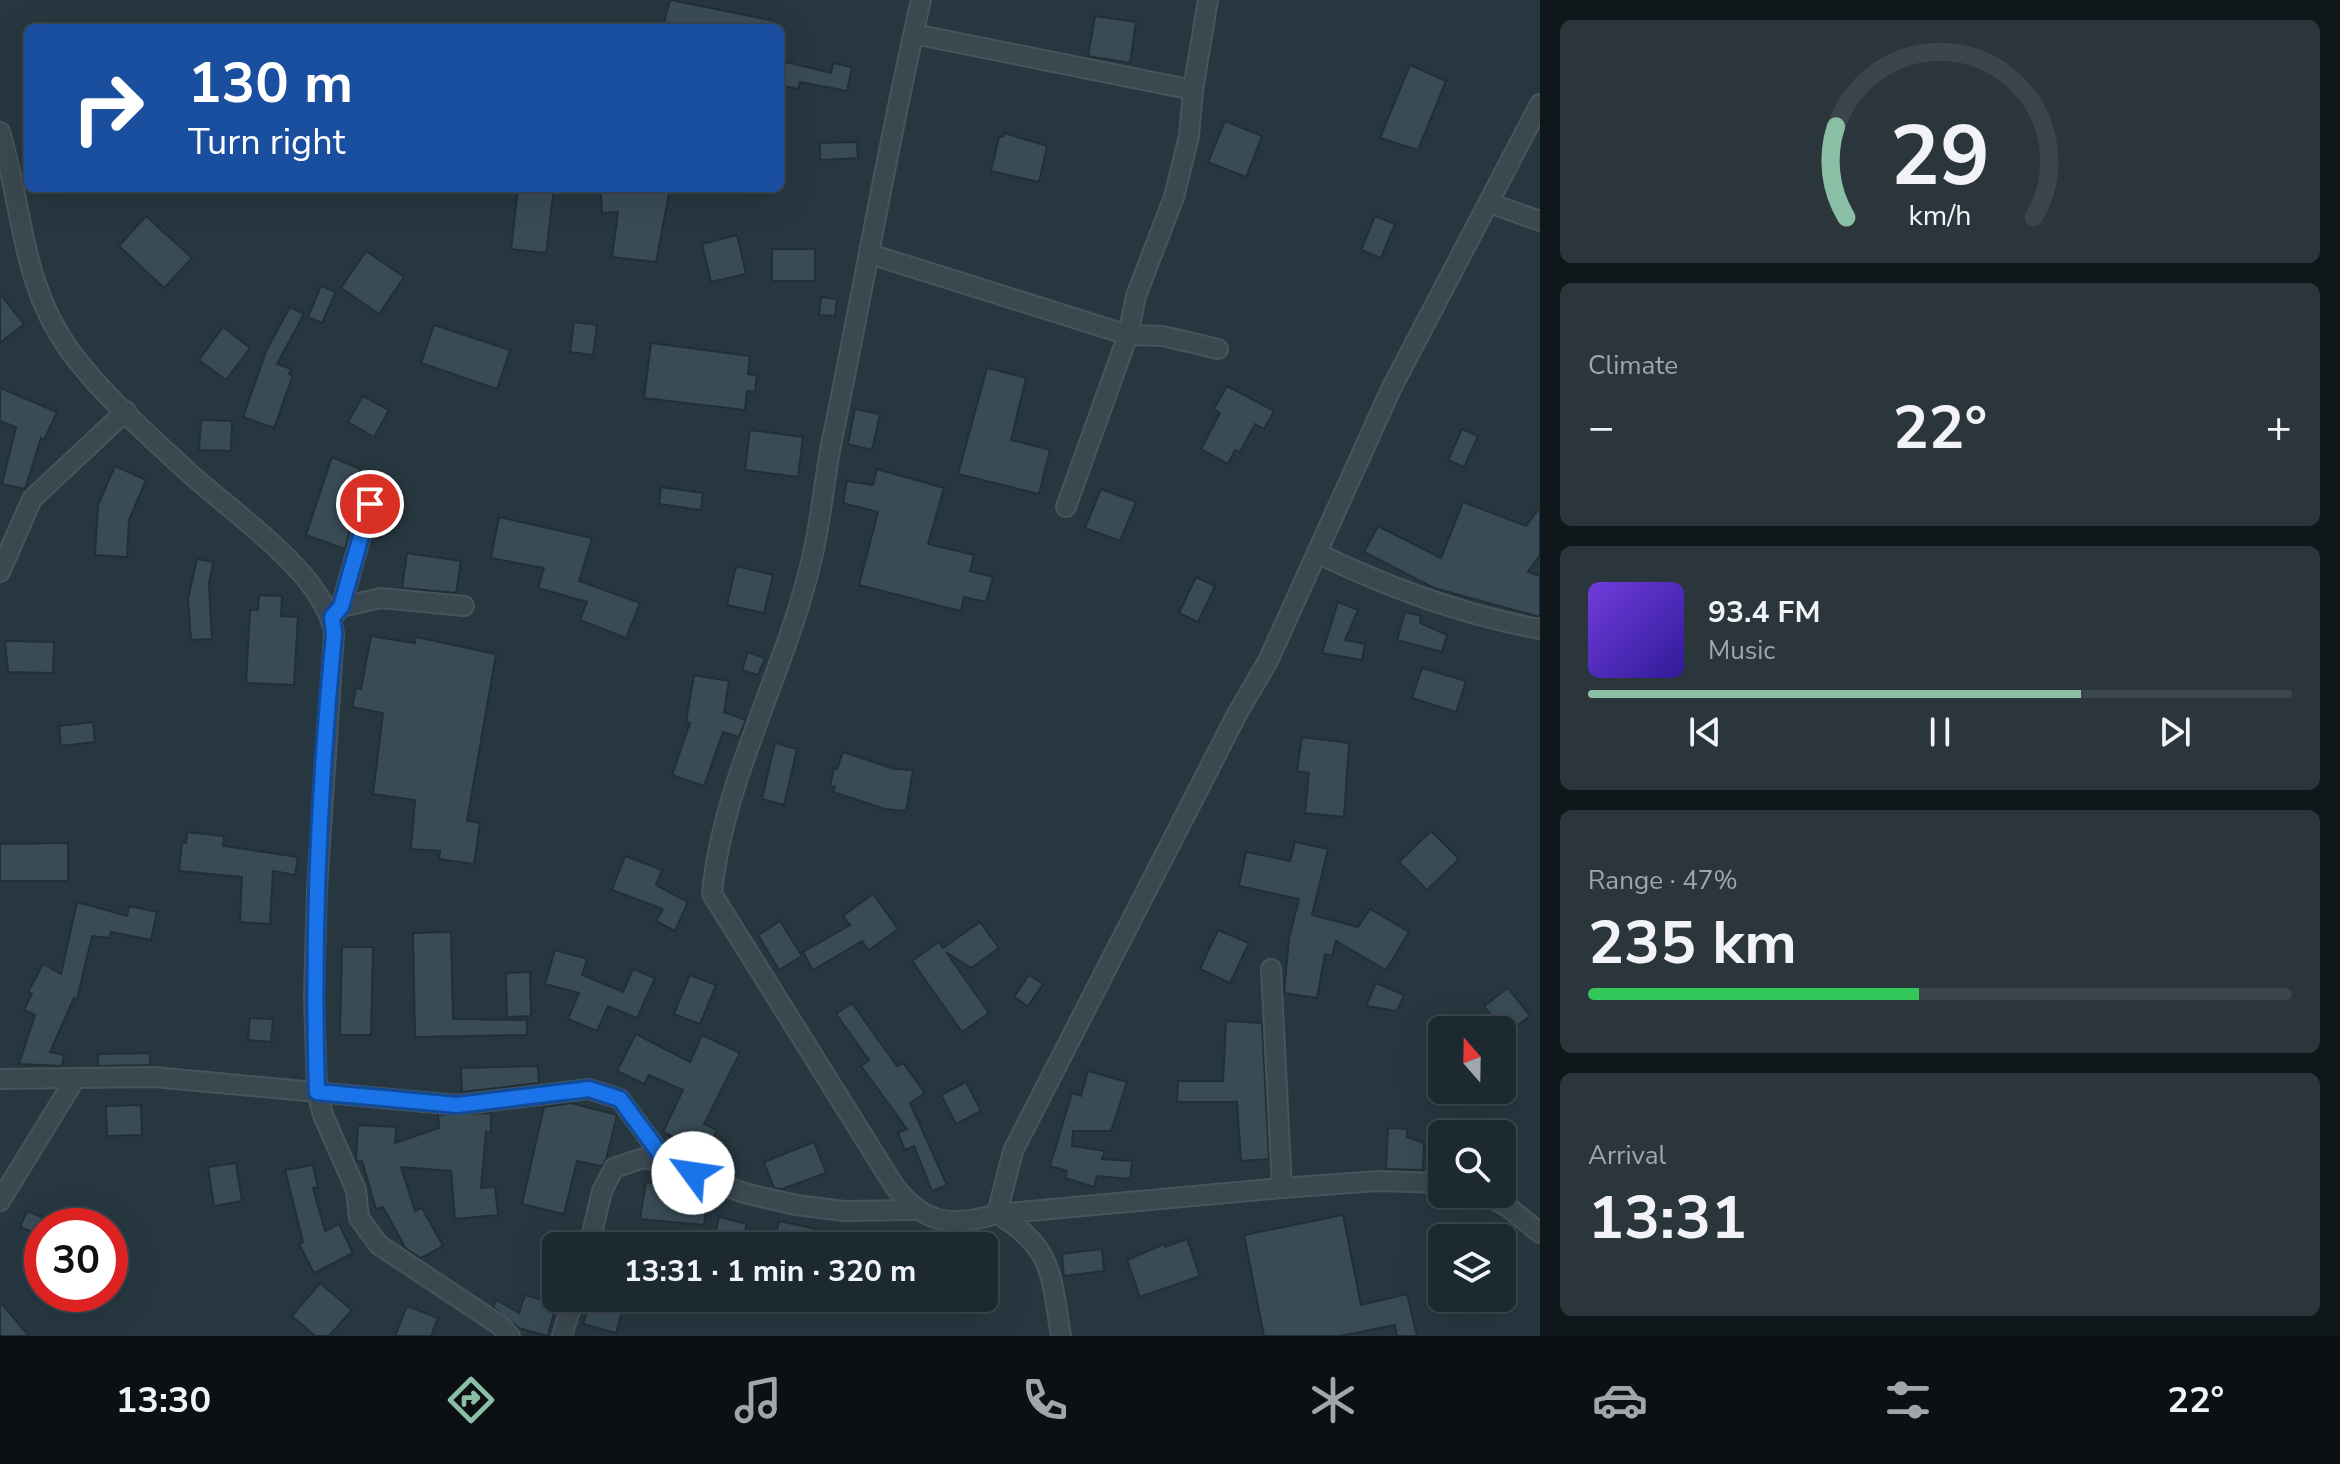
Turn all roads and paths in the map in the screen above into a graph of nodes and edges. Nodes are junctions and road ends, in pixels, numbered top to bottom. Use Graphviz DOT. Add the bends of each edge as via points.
graph roads {
  1 [pos="921,0"];
  2 [pos="1208,0"];
  3 [pos="914,34"];
  4 [pos="1193,90"];
  5 [pos="1540,104"];
  6 [pos="0,132"];
  7 [pos="1489,203"];
  8 [pos="1540,221"];
  9 [pos="870,254"];
  10 [pos="1128,335"];
  11 [pos="1218,349"];
  12 [pos="126,411"];
  13 [pos="370,504"];
  14 [pos="1066,507"];
  15 [pos="1317,553"];
  16 [pos="0,572"];
  17 [pos="464,606"];
  18 [pos="336,612"];
  19 [pos="1540,629"];
  20 [pos="1271,969"];
  21 [pos="0,1079"];
  22 [pos="75,1079"];
  23 [pos="317,1092"];
  24 [pos="667,1163"];
  25 [pos="1428,1183"];
  26 [pos="1282,1188"];
  27 [pos="0,1201"];
  28 [pos="1509,1208"];
  29 [pos="913,1210"];
  30 [pos="997,1214"];
  31 [pos="592,1232"];
  32 [pos="1540,1233"];
  33 [pos="570,1312"];
  34 [pos="510,1336"];
  35 [pos="562,1336"];
  36 [pos="1061,1336"];
  1 -- 3 [label="street"];
  2 -- 4 [label="street"];
  3 -- 4 [label="street"];
  3 -- 9 [label="street"];
  4 -- 10 [label="street" via="1189,136 1174,197 1136,296"];
  5 -- 7 [label="street"];
  6 -- 12 [label="street" via="36,292 69,349"];
  7 -- 8 [label="street"];
  7 -- 15 [label="street" via="1391,389"];
  9 -- 10 [label="street"];
  9 -- 29 [label="street" via="813,557 729,811 712,894"];
  10 -- 11 [label="street" via="1163,336"];
  10 -- 14 [label="street"];
  12 -- 16 [label="street" via="32,499"];
  12 -- 18 [label="street"];
  13 -- 18 [label="street"];
  15 -- 19 [label="street" via="1396,588 1498,622"];
  15 -- 30 [label="street" via="1268,661 1013,1151"];
  17 -- 18 [label="street" via="381,598"];
  18 -- 23 [label="street" via="316,919"];
  20 -- 26 [label="street"];
  21 -- 22 [label="street"];
  22 -- 23 [label="street" via="154,1077"];
  22 -- 27 [label="street"];
  23 -- 24 [label="street" via="457,1105 589,1089 620,1099"];
  23 -- 34 [label="street" via="356,1190 362,1228"];
  24 -- 29 [label="street" via="744,1193 796,1205"];
  24 -- 31 [label="street" via="643,1158 614,1168"];
  25 -- 26 [label="street"];
  26 -- 30 [label="street"];
  28 -- 32 [label="street"];
  29 -- 30 [label="street" via="962,1225"];
  30 -- 36 [label="street" via="1027,1232 1047,1263"];
  33 -- 35 [label="street"];
}
